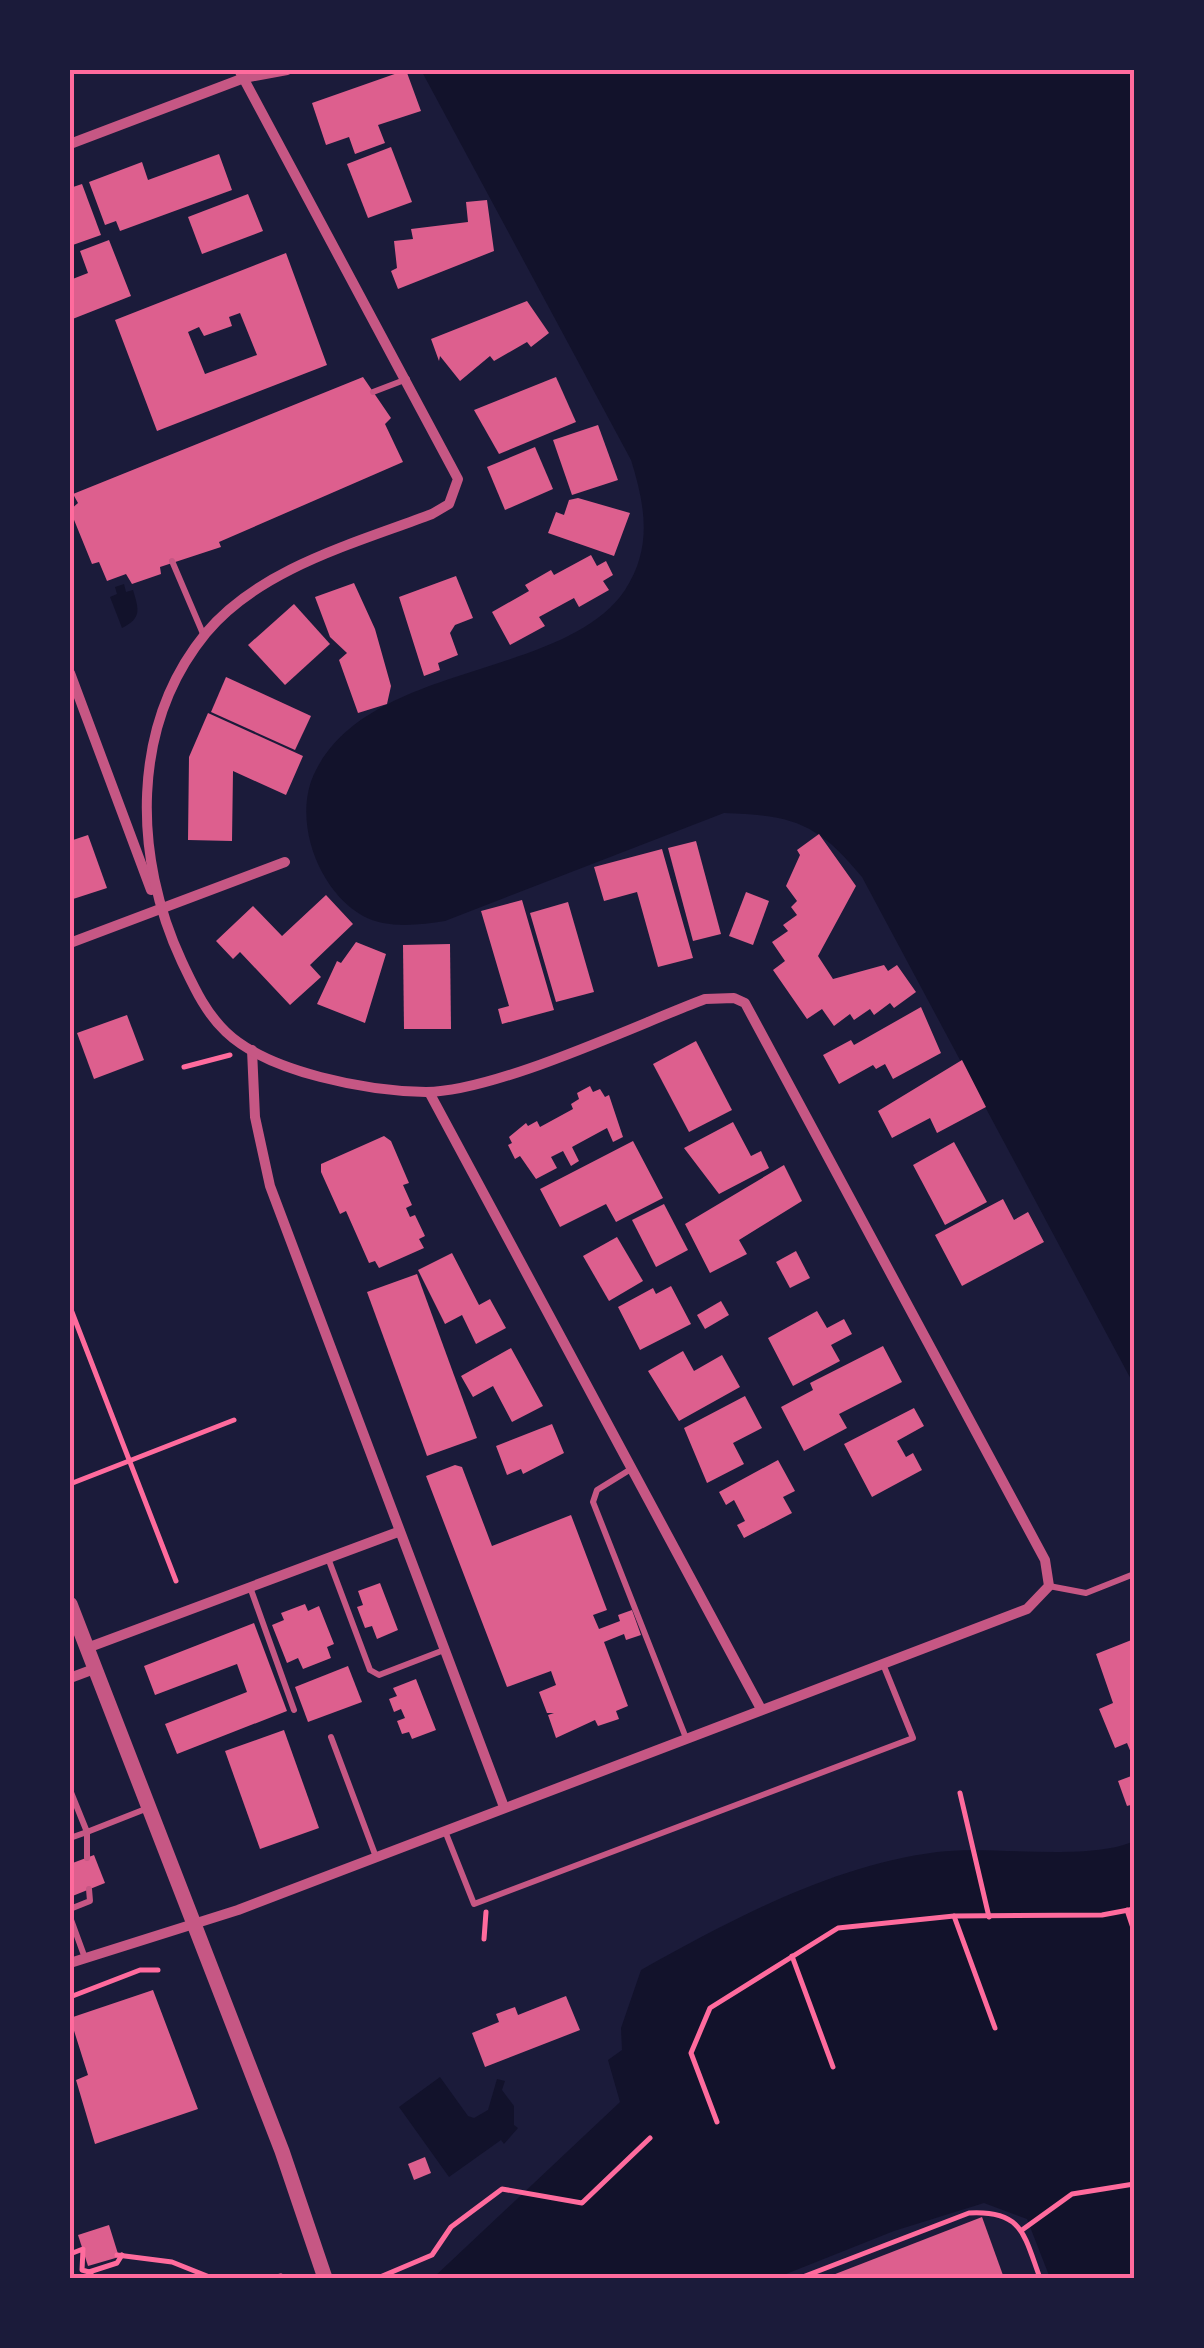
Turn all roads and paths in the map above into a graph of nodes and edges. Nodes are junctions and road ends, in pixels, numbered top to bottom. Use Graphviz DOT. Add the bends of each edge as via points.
graph roads {
  1 [pos="287,70"];
  2 [pos="241,74"];
  3 [pos="70,144"];
  4 [pos="408,379"];
  5 [pos="374,392"];
  6 [pos="172,561"];
  7 [pos="204,636"];
  8 [pos="70,673"];
  9 [pos="285,862"];
  10 [pos="158,910"];
  11 [pos="70,943"];
  12 [pos="252,1050"];
  13 [pos="184,1066"];
  14 [pos="429,1092"];
  15 [pos="70,1307"];
  16 [pos="234,1420"];
  17 [pos="129,1460"];
  18 [pos="632,1469"];
  19 [pos="70,1484"];
  20 [pos="398,1532"];
  21 [pos="328,1558"];
  22 [pos="1134,1574"];
  23 [pos="176,1581"];
  24 [pos="1049,1586"];
  25 [pos="250,1587"];
  26 [pos="70,1604"];
  27 [pos="87,1648"];
  28 [pos="444,1650"];
  29 [pos="883,1663"];
  30 [pos="94,1669"];
  31 [pos="70,1678"];
  32 [pos="761,1709"];
  33 [pos="294,1710"];
  34 [pos="331,1737"];
  35 [pos="686,1738"];
  36 [pos="70,1790"];
  37 [pos="960,1792"];
  38 [pos="504,1807"];
  39 [pos="150,1808"];
  40 [pos="445,1830"];
  41 [pos="88,1832"];
  42 [pos="70,1838"];
  43 [pos="376,1856"];
  44 [pos="87,1858"];
  45 [pos="89,1889"];
  46 [pos="486,1900"];
  47 [pos="1130,1910"];
  48 [pos="70,1913"];
  49 [pos="954,1916"];
  50 [pos="988,1917"];
  51 [pos="194,1924"];
  52 [pos="1134,1931"];
  53 [pos="484,1939"];
  54 [pos="792,1956"];
  55 [pos="85,1958"];
  56 [pos="70,1963"];
  57 [pos="158,1970"];
  58 [pos="70,1997"];
  59 [pos="996,2028"];
  60 [pos="834,2067"];
  61 [pos="717,2122"];
  62 [pos="650,2138"];
  63 [pos="1134,2184"];
  64 [pos="1022,2230"];
  65 [pos="70,2254"];
  66 [pos="91,2275"];
  67 [pos="281,2276"];
  68 [pos="212,2278"];
  69 [pos="272,2278"];
  70 [pos="325,2278"];
  71 [pos="380,2278"];
  72 [pos="800,2278"];
  73 [pos="1040,2278"];
  1 -- 2 [label="street"];
  2 -- 3 [label="street"];
  2 -- 4 [label="street"];
  4 -- 5 [label="lane"];
  4 -- 7 [label="street" via="453,462 458,479 449,504 312,560 254,592"];
  6 -- 7 [label="lane"];
  7 -- 10 [label="street" via="160,711 147,769"];
  8 -- 10 [label="street"];
  9 -- 10 [label="street"];
  10 -- 11 [label="street"];
  10 -- 12 [label="street" via="200,1001"];
  12 -- 13 [label="path"];
  12 -- 14 [label="street" via="333,1079"];
  12 -- 20 [label="street" via="255,1117 270,1186"];
  14 -- 18 [label="street"];
  14 -- 24 [label="street" via="509,1073 706,999 745,1003 1046,1560"];
  15 -- 17 [label="path"];
  16 -- 17 [label="path"];
  17 -- 19 [label="path"];
  17 -- 23 [label="path"];
  18 -- 32 [label="street"];
  18 -- 35 [label="lane" via="597,1490 593,1502"];
  20 -- 21 [label="street"];
  20 -- 28 [label="street"];
  21 -- 25 [label="street"];
  21 -- 28 [label="lane" via="370,1670 379,1675"];
  22 -- 24 [label="lane" via="1086,1593"];
  24 -- 29 [label="street" via="1027,1609"];
  25 -- 27 [label="street"];
  25 -- 33 [label="lane"];
  26 -- 27 [label="street"];
  27 -- 30 [label="street"];
  28 -- 38 [label="street"];
  29 -- 32 [label="street"];
  29 -- 46 [label="lane" via="913,1738"];
  30 -- 31 [label="street"];
  30 -- 39 [label="street"];
  32 -- 35 [label="street"];
  34 -- 43 [label="lane"];
  35 -- 38 [label="street"];
  36 -- 41 [label="lane"];
  37 -- 50 [label="path"];
  38 -- 40 [label="street"];
  39 -- 41 [label="lane"];
  39 -- 51 [label="street"];
  40 -- 43 [label="street"];
  40 -- 46 [label="lane" via="474,1904"];
  41 -- 42 [label="lane"];
  41 -- 44 [label="lane"];
  43 -- 51 [label="street"];
  45 -- 48 [label="lane" via="90,1901"];
  46 -- 53 [label="path"];
  47 -- 50 [label="path"];
  47 -- 52 [label="path"];
  48 -- 55 [label="lane"];
  49 -- 50 [label="path"];
  49 -- 54 [label="path" via="838,1928"];
  49 -- 59 [label="path"];
  51 -- 55 [label="street"];
  51 -- 70 [label="street"];
  54 -- 60 [label="path"];
  54 -- 61 [label="path" via="710,2008 691,2053"];
  55 -- 56 [label="street"];
  57 -- 58 [label="path" via="140,1970"];
  62 -- 71 [label="path" via="582,2203 502,2189 451,2227 432,2256"];
  63 -- 64 [label="path" via="1072,2194"];
  64 -- 72 [label="path" via="992,2212 970,2213"];
  64 -- 73 [label="path"];
  65 -- 66 [label="path" via="82,2249 82,2270"];
  66 -- 68 [label="path" via="117,2263 119,2255 172,2262"];
  67 -- 69 [label="path"];
}
